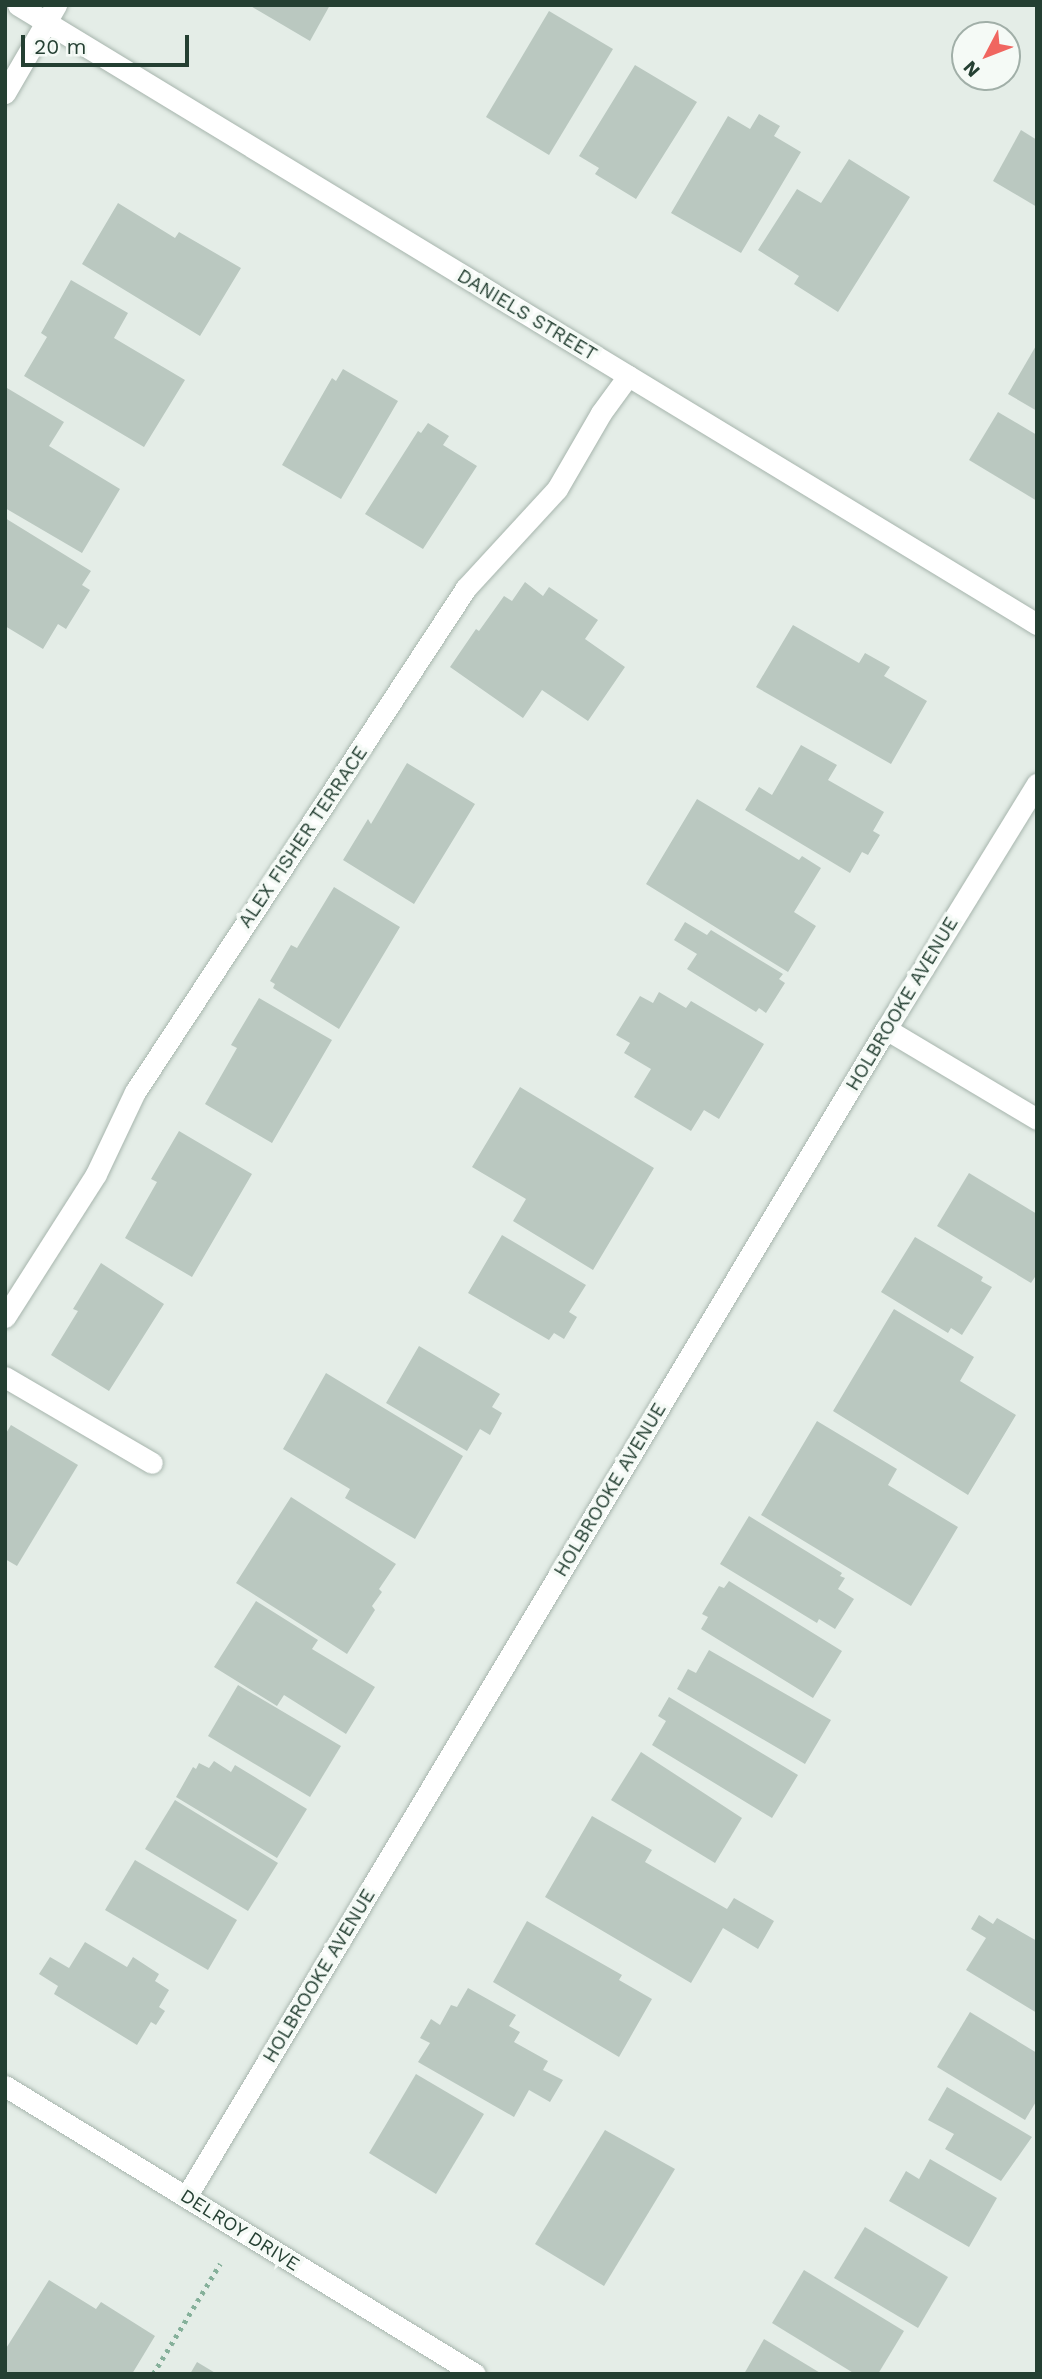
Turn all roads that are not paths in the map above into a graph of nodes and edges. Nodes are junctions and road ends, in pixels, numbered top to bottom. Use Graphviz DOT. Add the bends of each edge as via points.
graph roads {
  1 [pos="18,5"];
  2 [pos="51,14"];
  3 [pos="5,93"];
  4 [pos="628,376"];
  5 [pos="1037,624"];
  6 [pos="1037,784"];
  7 [pos="886,1029"];
  8 [pos="1037,1119"];
  9 [pos="5,1317"];
  10 [pos="5,1377"];
  11 [pos="152,1463"];
  12 [pos="5,2086"];
  13 [pos="186,2197"];
  14 [pos="475,2374"];
  1 -- 2 [label="street, DANIELS STREET"];
  2 -- 3 [label="street"];
  2 -- 4 [label="street, DANIELS STREET"];
  4 -- 5 [label="street, DANIELS STREET"];
  4 -- 9 [label="street, ALEX FISHER TERRACE" via="557,489 466,588 135,1092 96,1174"];
  6 -- 7 [label="street, HOLBROOKE AVENUE"];
  7 -- 8 [label="street"];
  7 -- 13 [label="street, HOLBROOKE AVENUE"];
  10 -- 11 [label="street"];
  12 -- 13 [label="street, DELROY DRIVE"];
  13 -- 14 [label="street, DELROY DRIVE"];
}
